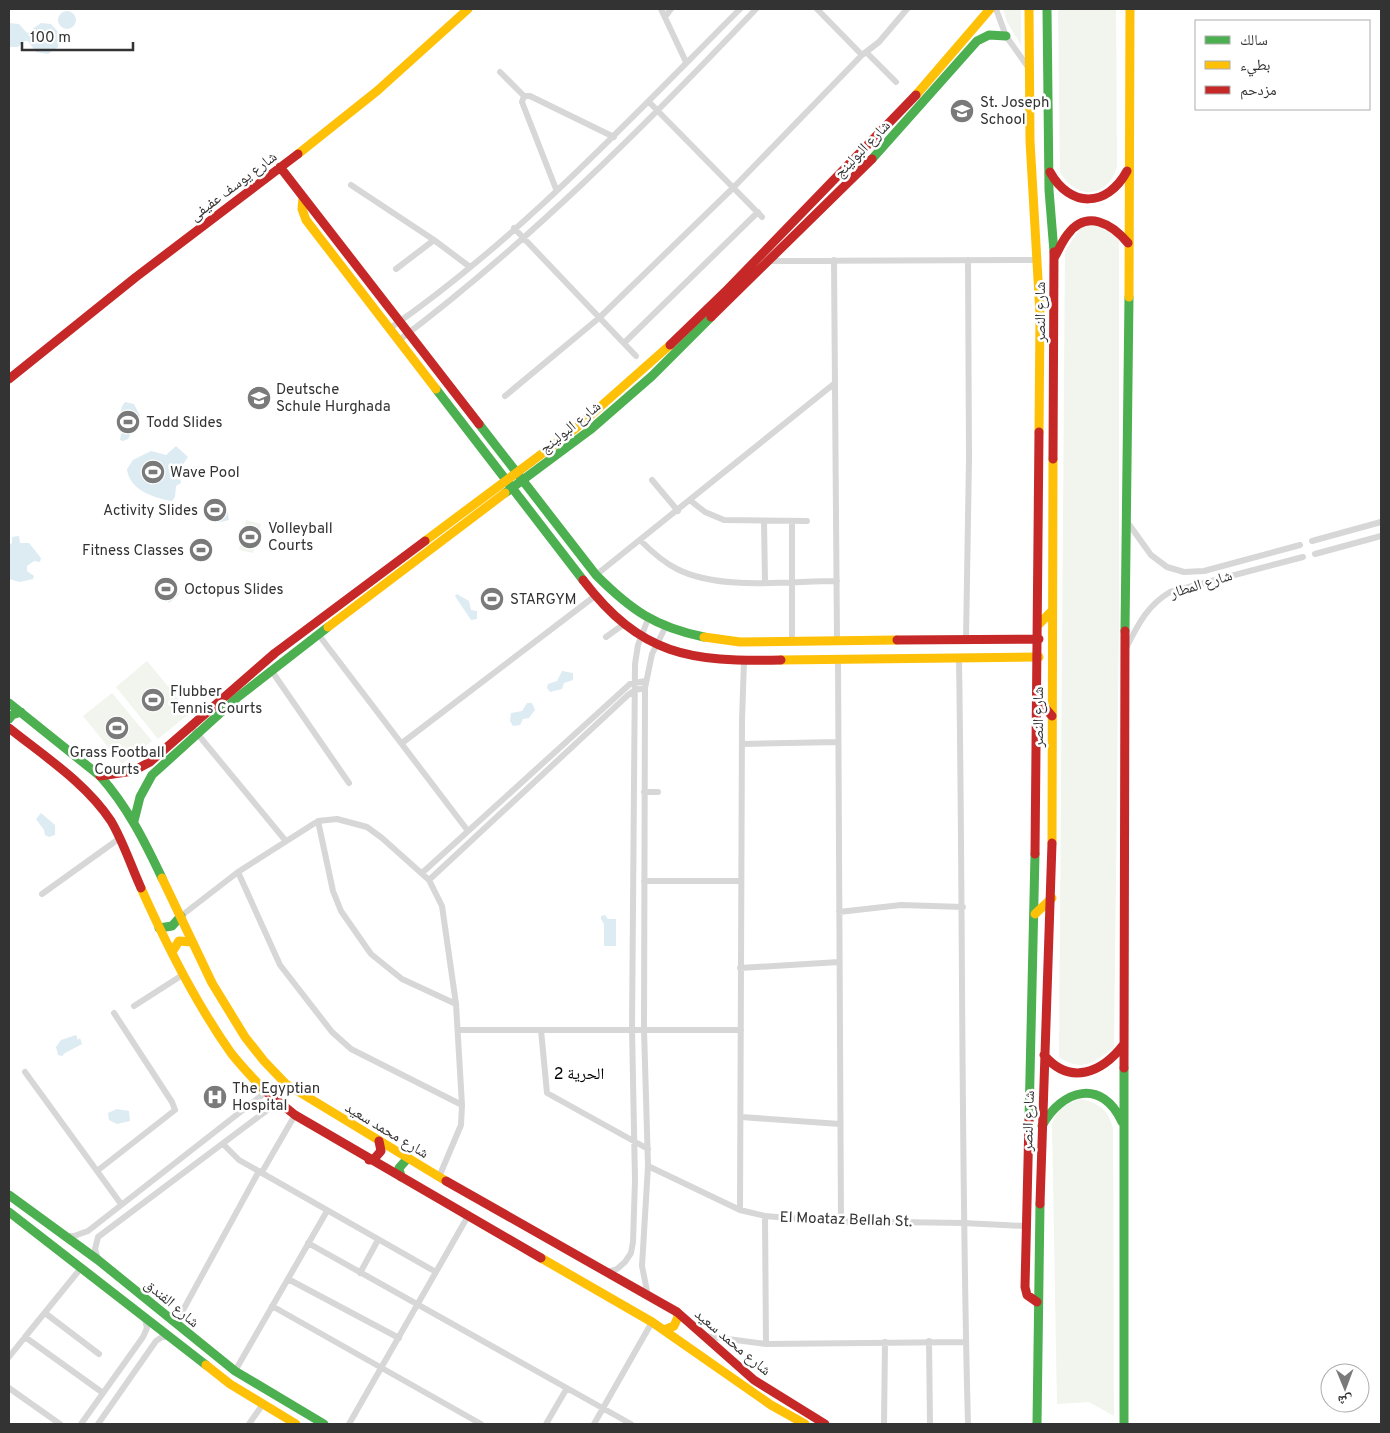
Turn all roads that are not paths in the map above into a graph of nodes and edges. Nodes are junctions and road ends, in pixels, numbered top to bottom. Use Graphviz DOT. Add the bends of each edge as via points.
graph roads {
  1 [pos="468,9"];
  2 [pos="661,9"];
  3 [pos="671,9"];
  4 [pos="739,9"];
  5 [pos="756,9"];
  6 [pos="817,9"];
  7 [pos="907,9"];
  8 [pos="990,9"];
  9 [pos="996,9"];
  10 [pos="1029,9"];
  11 [pos="1047,9"];
  12 [pos="1130,9"];
  13 [pos="665,17"];
  14 [pos="1006,36"];
  15 [pos="864,54"];
  16 [pos="686,62"];
  17 [pos="1028,67"];
  18 [pos="500,72"];
  19 [pos="896,82"];
  20 [pos="524,96"];
  21 [pos="648,102"];
  22 [pos="658,110"];
  23 [pos="614,137"];
  24 [pos="1129,164"];
  25 [pos="280,167"];
  26 [pos="1048,169"];
  27 [pos="351,185"];
  28 [pos="734,187"];
  29 [pos="556,189"];
  30 [pos="303,198"];
  31 [pos="514,228"];
  32 [pos="781,235"];
  33 [pos="524,238"];
  34 [pos="434,240"];
  35 [pos="788,243"];
  36 [pos="1128,243"];
  37 [pos="1054,258"];
  38 [pos="834,260"];
  39 [pos="968,260"];
  40 [pos="1038,260"];
  41 [pos="770,261"];
  42 [pos="470,267"];
  43 [pos="396,270"];
  44 [pos="599,318"];
  45 [pos="399,322"];
  46 [pos="389,329"];
  47 [pos="409,332"];
  48 [pos="398,341"];
  49 [pos="624,344"];
  50 [pos="636,356"];
  51 [pos="648,373"];
  52 [pos="9,379"];
  53 [pos="835,383"];
  54 [pos="505,396"];
  55 [pos="517,473"];
  56 [pos="506,480"];
  57 [pos="652,480"];
  58 [pos="524,482"];
  59 [pos="513,489"];
  60 [pos="691,500"];
  61 [pos="678,511"];
  62 [pos="807,521"];
  63 [pos="764,522"];
  64 [pos="792,522"];
  65 [pos="1381,522"];
  66 [pos="1128,523"];
  67 [pos="1366,526"];
  68 [pos="1381,536"];
  69 [pos="1370,539"];
  70 [pos="641,541"];
  71 [pos="1312,541"];
  72 [pos="1300,545"];
  73 [pos="1315,554"];
  74 [pos="1303,557"];
  75 [pos="1252,558"];
  76 [pos="1255,569"];
  77 [pos="596,576"];
  78 [pos="837,581"];
  79 [pos="765,582"];
  80 [pos="792,582"];
  81 [pos="364,585"];
  82 [pos="354,593"];
  83 [pos="371,595"];
  84 [pos="595,596"];
  85 [pos="361,602"];
  86 [pos="1052,611"];
  87 [pos="648,619"];
  88 [pos="624,624"];
  89 [pos="1038,625"];
  90 [pos="666,626"];
  91 [pos="318,634"];
  92 [pos="641,636"];
  93 [pos="606,637"];
  94 [pos="966,640"];
  95 [pos="1016,640"];
  96 [pos="1039,640"];
  97 [pos="792,641"];
  98 [pos="837,641"];
  99 [pos="656,644"];
  100 [pos="1125,649"];
  101 [pos="1016,657"];
  102 [pos="1039,657"];
  103 [pos="959,658"];
  104 [pos="838,659"];
  105 [pos="744,661"];
  106 [pos="271,670"];
  107 [pos="635,682"];
  108 [pos="645,685"];
  109 [pos="635,690"];
  110 [pos="1038,700"];
  111 [pos="9,703"];
  112 [pos="21,712"];
  113 [pos="1052,716"];
  114 [pos="9,719"];
  115 [pos="9,728"];
  116 [pos="194,730"];
  117 [pos="838,742"];
  118 [pos="402,743"];
  119 [pos="742,744"];
  120 [pos="100,776"];
  121 [pos="526,779"];
  122 [pos="349,783"];
  123 [pos="532,784"];
  124 [pos="644,792"];
  125 [pos="658,792"];
  126 [pos="134,821"];
  127 [pos="318,821"];
  128 [pos="468,831"];
  129 [pos="120,838"];
  130 [pos="284,840"];
  131 [pos="238,872"];
  132 [pos="422,873"];
  133 [pos="429,880"];
  134 [pos="644,881"];
  135 [pos="742,881"];
  136 [pos="42,894"];
  137 [pos="1052,898"];
  138 [pos="963,907"];
  139 [pos="839,912"];
  140 [pos="1035,914"];
  141 [pos="180,916"];
  142 [pos="159,928"];
  143 [pos="192,942"];
  144 [pos="172,952"];
  145 [pos="840,962"];
  146 [pos="740,968"];
  147 [pos="184,974"];
  148 [pos="456,1004"];
  149 [pos="134,1006"];
  150 [pos="114,1012"];
  151 [pos="632,1029"];
  152 [pos="644,1029"];
  153 [pos="458,1030"];
  154 [pos="541,1030"];
  155 [pos="740,1030"];
  156 [pos="1124,1042"];
  157 [pos="1044,1055"];
  158 [pos="25,1072"];
  159 [pos="266,1092"];
  160 [pos="278,1102"];
  161 [pos="462,1105"];
  162 [pos="295,1115"];
  163 [pos="741,1117"];
  164 [pos="840,1124"];
  165 [pos="1042,1127"];
  166 [pos="1124,1130"];
  167 [pos="379,1141"];
  168 [pos="635,1142"];
  169 [pos="223,1144"];
  170 [pos="648,1149"];
  171 [pos="408,1158"];
  172 [pos="369,1160"];
  173 [pos="648,1166"];
  174 [pos="97,1171"];
  175 [pos="261,1171"];
  176 [pos="439,1177"];
  177 [pos="400,1178"];
  178 [pos="635,1180"];
  179 [pos="648,1182"];
  180 [pos="9,1195"];
  181 [pos="122,1204"];
  182 [pos="740,1210"];
  183 [pos="327,1211"];
  184 [pos="9,1212"];
  185 [pos="468,1216"];
  186 [pos="765,1216"];
  187 [pos="841,1222"];
  188 [pos="962,1223"];
  189 [pos="1025,1226"];
  190 [pos="67,1236"];
  191 [pos="378,1240"];
  192 [pos="308,1243"];
  193 [pos="98,1260"];
  194 [pos="81,1268"];
  195 [pos="436,1272"];
  196 [pos="607,1272"];
  197 [pos="360,1273"];
  198 [pos="288,1279"];
  199 [pos="648,1296"];
  200 [pos="1037,1302"];
  201 [pos="272,1306"];
  202 [pos="417,1306"];
  203 [pos="677,1312"];
  204 [pos="45,1313"];
  205 [pos="145,1319"];
  206 [pos="652,1322"];
  207 [pos="176,1324"];
  208 [pos="664,1330"];
  209 [pos="704,1336"];
  210 [pos="25,1337"];
  211 [pos="169,1337"];
  212 [pos="399,1338"];
  213 [pos="929,1341"];
  214 [pos="885,1342"];
  215 [pos="966,1342"];
  216 [pos="766,1344"];
  217 [pos="204,1348"];
  218 [pos="689,1348"];
  219 [pos="99,1354"];
  220 [pos="9,1357"];
  221 [pos="196,1359"];
  222 [pos="381,1367"];
  223 [pos="235,1371"];
  224 [pos="9,1388"];
  225 [pos="567,1388"];
  226 [pos="104,1394"];
  227 [pos="263,1404"];
  228 [pos="603,1408"];
  229 [pos="60,1424"];
  230 [pos="81,1424"];
  231 [pos="98,1424"];
  232 [pos="250,1424"];
  233 [pos="296,1424"];
  234 [pos="324,1424"];
  235 [pos="349,1424"];
  236 [pos="481,1424"];
  237 [pos="546,1424"];
  238 [pos="594,1424"];
  239 [pos="631,1424"];
  240 [pos="805,1424"];
  241 [pos="825,1424"];
  242 [pos="884,1424"];
  243 [pos="930,1424"];
  244 [pos="968,1424"];
  245 [pos="1036,1424"];
  246 [pos="1124,1424"];
  1 -- 25 [label="street, شارع يوسف عفيفى" via="383,87"];
  2 -- 13 [label="street"];
  3 -- 13 [label="street"];
  4 -- 16 [label="street"];
  5 -- 22 [label="street"];
  6 -- 15 [label="street"];
  7 -- 15 [label="street" via="879,42"];
  8 -- 32 [label="street, شارع البولينج" via="915,96"];
  9 -- 14 [label="street"];
  10 -- 17 [label="street"];
  11 -- 26 [label="street, شارع النصر"];
  12 -- 24 [label="street"];
  13 -- 16 [label="street"];
  14 -- 17 [label="street"];
  14 -- 35 [label="street, شارع البولينج" via="990,35 977,41 871,160"];
  15 -- 19 [label="street"];
  15 -- 28 [label="street"];
  16 -- 21 [label="street"];
  17 -- 40 [label="street"];
  18 -- 20 [label="street"];
  20 -- 23 [label="street"];
  20 -- 29 [label="street" via="522,102"];
  21 -- 22 [label="street"];
  21 -- 23 [label="street"];
  22 -- 28 [label="street"];
  22 -- 33 [label="street"];
  23 -- 29 [label="street"];
  24 -- 26 [label="street" via="1118,187 1102,198 1090,200 1066,194"];
  24 -- 36 [label="street"];
  25 -- 30 [label="street"];
  25 -- 52 [label="street, شارع يوسف عفيفى"];
  26 -- 37 [label="street, شارع النصر"];
  27 -- 34 [label="street"];
  28 -- 44 [label="street"];
  28 -- 49 [label="street" via="760,214"];
  29 -- 31 [label="street"];
  30 -- 45 [label="street"];
  30 -- 46 [label="street" via="306,220"];
  31 -- 33 [label="street"];
  31 -- 42 [label="street"];
  32 -- 35 [label="street"];
  32 -- 51 [label="street, شارع البولينج"];
  33 -- 44 [label="street"];
  33 -- 47 [label="street"];
  34 -- 42 [label="street"];
  34 -- 43 [label="street"];
  35 -- 41 [label="street, شارع البولينج"];
  36 -- 37 [label="street" via="1119,230 1109,224 1086,220 1069,232"];
  36 -- 66 [label="street"];
  37 -- 86 [label="street, شارع النصر"];
  38 -- 39 [label="street"];
  38 -- 41 [label="street"];
  38 -- 53 [label="street"];
  39 -- 40 [label="street"];
  39 -- 94 [label="street"];
  40 -- 89 [label="street"];
  41 -- 51 [label="street, شارع البولينج"];
  42 -- 45 [label="street"];
  44 -- 49 [label="street"];
  44 -- 54 [label="street"];
  45 -- 46 [label="street"];
  45 -- 47 [label="street"];
  46 -- 48 [label="street"];
  47 -- 48 [label="street"];
  47 -- 55 [label="street"];
  48 -- 56 [label="street"];
  49 -- 50 [label="street"];
  51 -- 55 [label="street, شارع البولينج"];
  51 -- 58 [label="street, شارع البولينج" via="590,430"];
  53 -- 60 [label="street"];
  53 -- 78 [label="street"];
  55 -- 56 [label="street, شارع البولينج"];
  55 -- 58 [label="street"];
  56 -- 59 [label="street"];
  56 -- 81 [label="street, شارع البولينج"];
  57 -- 61 [label="street"];
  58 -- 59 [label="street, شارع البولينج"];
  58 -- 77 [label="street"];
  59 -- 83 [label="street, شارع البولينج"];
  59 -- 84 [label="street"];
  60 -- 61 [label="street"];
  60 -- 63 [label="street" via="712,516 724,520"];
  61 -- 70 [label="street"];
  62 -- 64 [label="street"];
  63 -- 64 [label="street"];
  63 -- 79 [label="street"];
  64 -- 80 [label="street"];
  65 -- 67 [label="street"];
  66 -- 75 [label="street, شارع المطار" via="1151,555 1184,572 1204,571"];
  66 -- 100 [label="street"];
  67 -- 69 [label="street"];
  67 -- 71 [label="street"];
  68 -- 69 [label="street"];
  69 -- 73 [label="street"];
  70 -- 77 [label="street"];
  70 -- 79 [label="street" via="678,570 702,578"];
  72 -- 75 [label="street, شارع المطار"];
  74 -- 76 [label="street, شارع المطار"];
  75 -- 76 [label="street"];
  76 -- 100 [label="street, شارع المطار" via="1170,592 1156,600 1142,616"];
  77 -- 87 [label="street" via="615,595"];
  78 -- 80 [label="street"];
  78 -- 98 [label="street"];
  79 -- 80 [label="street"];
  80 -- 97 [label="street"];
  81 -- 82 [label="street, شارع البولينج"];
  81 -- 83 [label="street"];
  82 -- 85 [label="street"];
  82 -- 116 [label="street, شارع البولينج" via="275,653"];
  83 -- 85 [label="street, شارع البولينج"];
  84 -- 88 [label="street"];
  84 -- 118 [label="street"];
  85 -- 91 [label="street, شارع البولينج"];
  86 -- 89 [label="street"];
  86 -- 113 [label="street, شارع النصر"];
  87 -- 90 [label="street"];
  87 -- 92 [label="street"];
  88 -- 92 [label="street"];
  88 -- 93 [label="street"];
  89 -- 96 [label="street"];
  90 -- 97 [label="street" via="705,637 740,642"];
  90 -- 99 [label="street"];
  91 -- 106 [label="street, شارع البولينج"];
  91 -- 118 [label="street"];
  92 -- 99 [label="street"];
  92 -- 107 [label="street" via="636,655"];
  94 -- 95 [label="street"];
  94 -- 98 [label="street"];
  95 -- 96 [label="street"];
  95 -- 101 [label="street" via="1019,649"];
  96 -- 102 [label="street"];
  97 -- 98 [label="street"];
  99 -- 105 [label="street" via="700,656"];
  99 -- 108 [label="street"];
  100 -- 156 [label="street"];
  101 -- 102 [label="street"];
  101 -- 103 [label="street"];
  102 -- 110 [label="street"];
  103 -- 104 [label="street"];
  103 -- 138 [label="street"];
  104 -- 105 [label="street"];
  104 -- 117 [label="street"];
  105 -- 119 [label="street"];
  106 -- 116 [label="street, شارع البولينج"];
  106 -- 122 [label="street"];
  107 -- 108 [label="street"];
  107 -- 109 [label="street"];
  107 -- 121 [label="street"];
  108 -- 109 [label="street"];
  108 -- 124 [label="street"];
  109 -- 123 [label="street"];
  109 -- 151 [label="street"];
  110 -- 113 [label="street"];
  110 -- 140 [label="street"];
  111 -- 112 [label="street, شارع محمد سعيد"];
  112 -- 114 [label="street"];
  112 -- 120 [label="street, شارع محمد سعيد"];
  113 -- 137 [label="street, شارع النصر"];
  115 -- 129 [label="street, شارع محمد سعيد" via="89,794"];
  116 -- 120 [label="street, شارع البولينج" via="143,767"];
  116 -- 126 [label="street, شارع البولينج" via="152,775 140,797"];
  116 -- 130 [label="street"];
  117 -- 119 [label="street"];
  117 -- 139 [label="street"];
  118 -- 128 [label="street"];
  119 -- 135 [label="street"];
  120 -- 126 [label="street, شارع محمد سعيد"];
  121 -- 123 [label="street"];
  121 -- 128 [label="street"];
  123 -- 133 [label="street"];
  124 -- 125 [label="street"];
  124 -- 134 [label="street"];
  126 -- 141 [label="street, شارع محمد سعيد"];
  127 -- 130 [label="street"];
  127 -- 132 [label="street" via="337,819 366,827"];
  127 -- 148 [label="street" via="333,891 341,911 371,954 402,979"];
  128 -- 132 [label="street"];
  129 -- 136 [label="street"];
  129 -- 142 [label="street, شارع محمد سعيد"];
  130 -- 131 [label="street"];
  131 -- 141 [label="street"];
  131 -- 161 [label="street" via="280,965 332,1032 351,1049"];
  132 -- 133 [label="street"];
  133 -- 148 [label="street" via="442,906"];
  134 -- 135 [label="street"];
  134 -- 152 [label="street"];
  135 -- 146 [label="street"];
  137 -- 140 [label="street"];
  137 -- 157 [label="street, شارع النصر"];
  138 -- 139 [label="street" via="901,905"];
  138 -- 188 [label="street"];
  139 -- 145 [label="street"];
  140 -- 189 [label="street"];
  141 -- 142 [label="street" via="172,926"];
  141 -- 143 [label="street, شارع محمد سعيد"];
  142 -- 144 [label="street, شارع محمد سعيد"];
  143 -- 144 [label="street" via="179,941"];
  143 -- 167 [label="street, شارع محمد سعيد" via="223,1004 271,1070 307,1098"];
  144 -- 147 [label="street, شارع محمد سعيد"];
  145 -- 146 [label="street"];
  145 -- 164 [label="street"];
  146 -- 155 [label="street"];
  147 -- 149 [label="street"];
  147 -- 159 [label="street, شارع محمد سعيد" via="232,1054"];
  148 -- 153 [label="street"];
  150 -- 174 [label="street" via="175,1110"];
  151 -- 152 [label="street"];
  151 -- 154 [label="street"];
  151 -- 168 [label="street"];
  152 -- 155 [label="street"];
  152 -- 170 [label="street"];
  153 -- 154 [label="street"];
  153 -- 161 [label="street"];
  154 -- 168 [label="street" via="547,1093"];
  155 -- 163 [label="street"];
  156 -- 157 [label="street" via="1118,1054 1107,1064 1081,1073 1059,1070"];
  156 -- 166 [label="street"];
  157 -- 165 [label="street, شارع النصر"];
  158 -- 174 [label="street"];
  159 -- 160 [label="street, شارع محمد سعيد"];
  159 -- 181 [label="street"];
  160 -- 162 [label="street, شارع محمد سعيد"];
  160 -- 169 [label="street"];
  161 -- 176 [label="street" via="461,1125"];
  162 -- 172 [label="street, شارع محمد سعيد"];
  162 -- 175 [label="street"];
  163 -- 164 [label="street"];
  163 -- 182 [label="street"];
  164 -- 187 [label="street"];
  165 -- 166 [label="street" via="1060,1102 1071,1096 1089,1094 1111,1104 1121,1118"];
  165 -- 200 [label="street, شارع النصر"];
  166 -- 246 [label="street"];
  167 -- 171 [label="street, شارع محمد سعيد"];
  167 -- 172 [label="street" via="378,1155"];
  168 -- 170 [label="street"];
  168 -- 178 [label="street"];
  169 -- 175 [label="street" via="239,1160"];
  169 -- 193 [label="street" via="98,1237 95,1249"];
  170 -- 173 [label="street"];
  171 -- 176 [label="street, شارع محمد سعيد"];
  171 -- 177 [label="street" via="401,1164"];
  172 -- 177 [label="street, شارع محمد سعيد"];
  173 -- 179 [label="street"];
  173 -- 182 [label="street, El Moataz Bellah St."];
  174 -- 181 [label="street"];
  175 -- 183 [label="street"];
  175 -- 207 [label="street"];
  176 -- 196 [label="street, شارع محمد سعيد"];
  177 -- 185 [label="street, شارع محمد سعيد"];
  178 -- 179 [label="street"];
  178 -- 196 [label="street" via="631,1253 621,1266"];
  179 -- 199 [label="street" via="642,1266"];
  180 -- 190 [label="street, شارع الفندق"];
  181 -- 190 [label="street" via="88,1231"];
  182 -- 186 [label="street, El Moataz Bellah St."];
  183 -- 191 [label="street"];
  183 -- 192 [label="street"];
  184 -- 194 [label="street, شارع الفندق"];
  185 -- 195 [label="street"];
  185 -- 206 [label="street, شارع محمد سعيد"];
  186 -- 187 [label="street, El Moataz Bellah St."];
  186 -- 216 [label="street"];
  187 -- 188 [label="street, El Moataz Bellah St."];
  188 -- 189 [label="street, El Moataz Bellah St."];
  188 -- 215 [label="street"];
  189 -- 200 [label="street" via="1025,1287 1027,1294"];
  190 -- 193 [label="street, شارع الفندق"];
  191 -- 195 [label="street"];
  191 -- 197 [label="street"];
  192 -- 197 [label="street"];
  192 -- 198 [label="street"];
  193 -- 207 [label="street, شارع الفندق"];
  194 -- 204 [label="street"];
  194 -- 205 [label="street, شارع الفندق"];
  195 -- 202 [label="street"];
  196 -- 199 [label="street, شارع محمد سعيد"];
  197 -- 202 [label="street"];
  198 -- 201 [label="street"];
  198 -- 212 [label="street"];
  199 -- 203 [label="street, شارع محمد سعيد"];
  200 -- 245 [label="street, شارع النصر"];
  201 -- 222 [label="street"];
  201 -- 223 [label="street"];
  202 -- 212 [label="street"];
  202 -- 225 [label="street"];
  203 -- 208 [label="street" via="674,1326"];
  203 -- 209 [label="street, شارع محمد سعيد"];
  204 -- 210 [label="street"];
  204 -- 219 [label="street"];
  205 -- 211 [label="street, شارع الفندق"];
  205 -- 226 [label="street" via="146,1333"];
  206 -- 208 [label="street, شارع محمد سعيد"];
  206 -- 228 [label="street"];
  207 -- 217 [label="street, شارع الفندق"];
  208 -- 218 [label="street, شارع محمد سعيد"];
  209 -- 216 [label="street"];
  209 -- 218 [label="street" via="692,1340"];
  209 -- 241 [label="street, شارع محمد سعيد" via="754,1380"];
  210 -- 220 [label="street"];
  210 -- 226 [label="street"];
  211 -- 221 [label="street, شارع الفندق"];
  211 -- 231 [label="street" via="156,1341"];
  212 -- 222 [label="street"];
  213 -- 214 [label="street"];
  213 -- 215 [label="street"];
  213 -- 243 [label="street"];
  214 -- 216 [label="street"];
  214 -- 242 [label="street"];
  215 -- 244 [label="street"];
  217 -- 221 [label="street"];
  217 -- 223 [label="street, شارع الفندق"];
  218 -- 240 [label="street, شارع محمد سعيد"];
  221 -- 227 [label="street, شارع الفندق"];
  222 -- 235 [label="street"];
  222 -- 236 [label="street"];
  223 -- 234 [label="street, شارع الفندق"];
  224 -- 229 [label="street"];
  225 -- 228 [label="street"];
  225 -- 237 [label="street"];
  226 -- 230 [label="street"];
  227 -- 232 [label="street"];
  227 -- 233 [label="street, شارع الفندق"];
  228 -- 238 [label="street"];
  228 -- 239 [label="street"];
}
